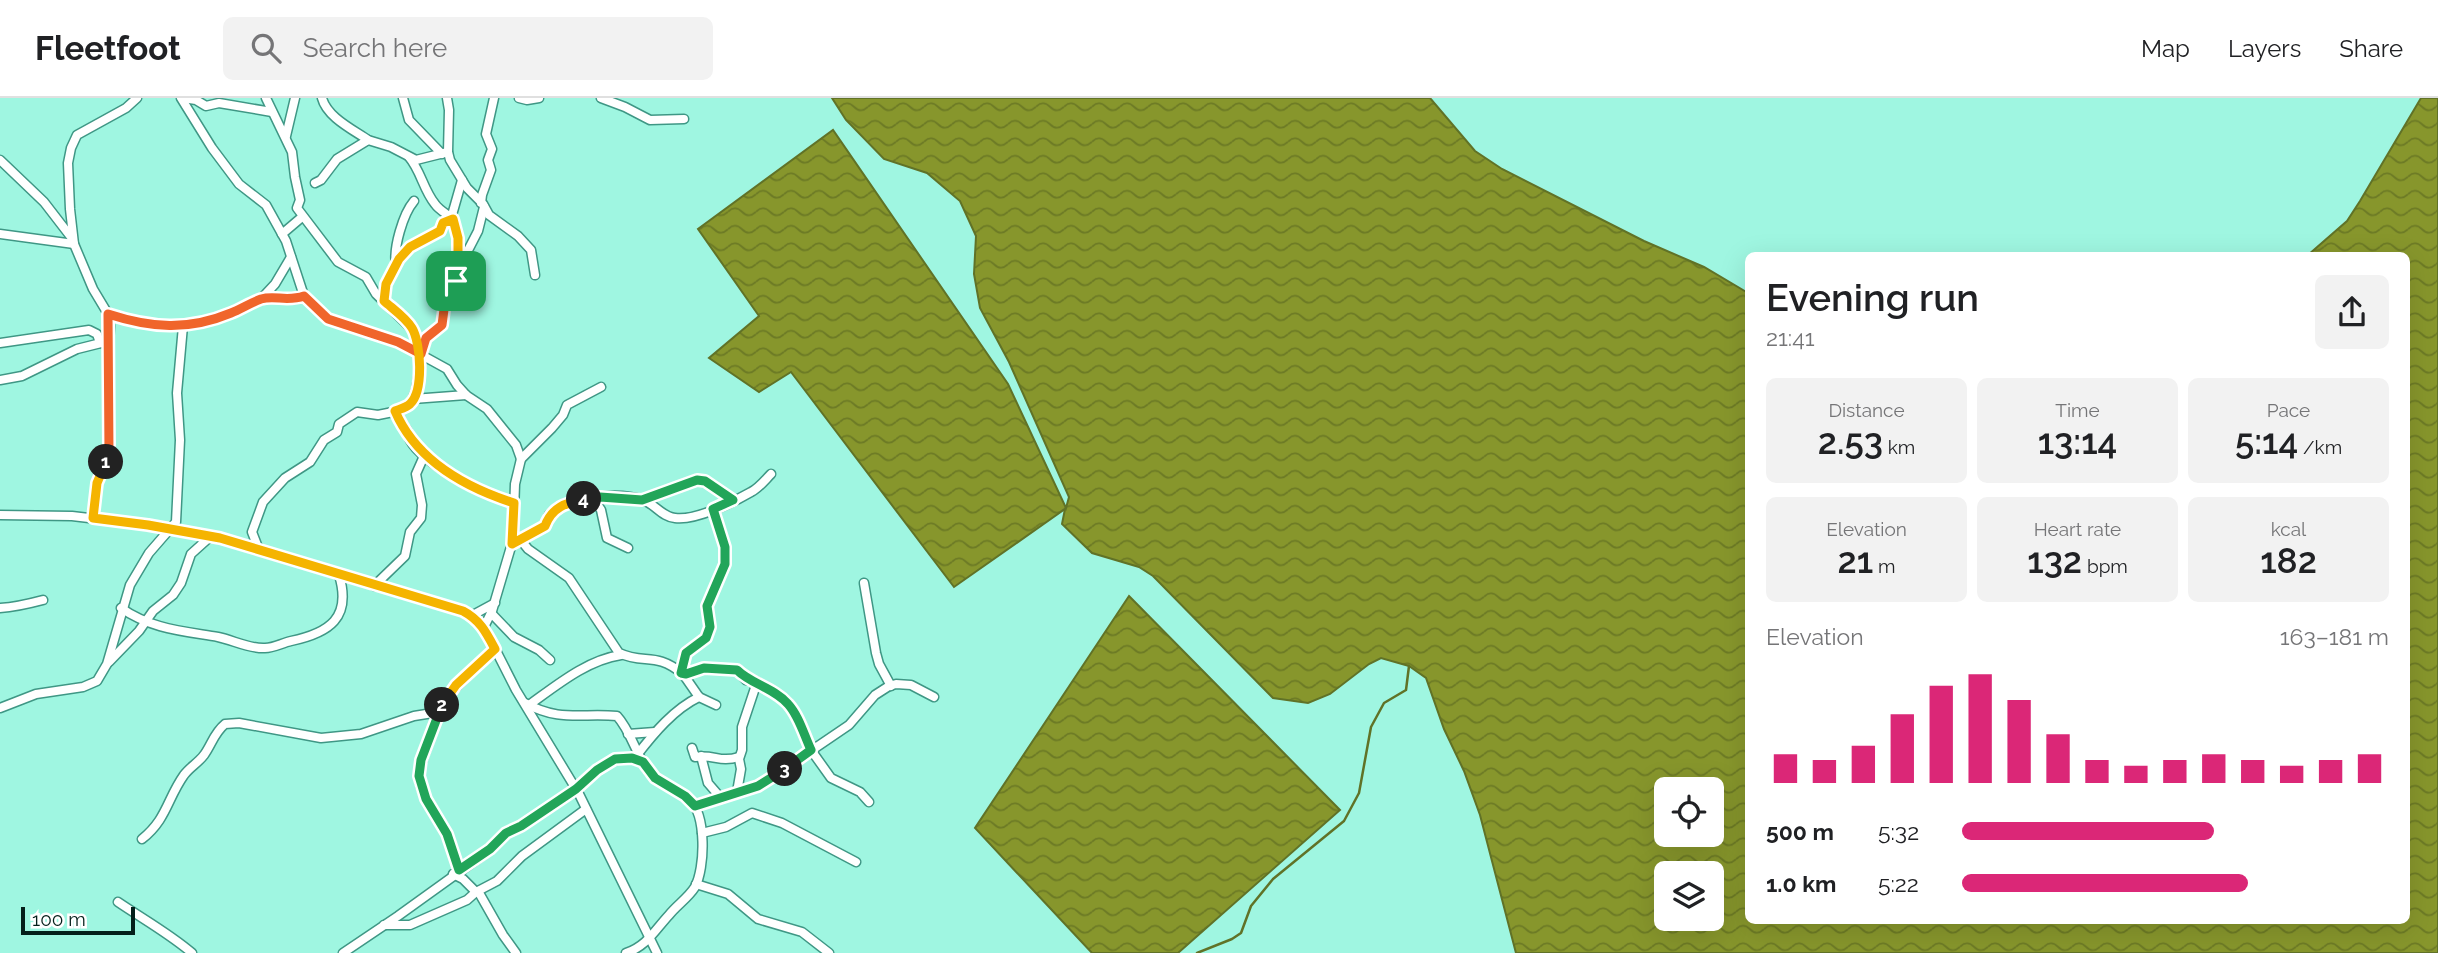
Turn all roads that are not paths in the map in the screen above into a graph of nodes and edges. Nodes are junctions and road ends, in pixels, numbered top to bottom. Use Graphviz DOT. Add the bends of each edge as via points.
graph roads {
  1 [pos="137,98"];
  2 [pos="182,98"];
  3 [pos="267,98"];
  4 [pos="295,98"];
  5 [pos="322,98"];
  6 [pos="403,98"];
  7 [pos="447,98"];
  8 [pos="494,98"];
  9 [pos="519,98"];
  10 [pos="539,98"];
  11 [pos="601,98"];
  12 [pos="272,112"];
  13 [pos="684,120"];
  14 [pos="286,136"];
  15 [pos="368,140"];
  16 [pos="445,153"];
  17 [pos="409,157"];
  18 [pos="0,160"];
  19 [pos="462,180"];
  20 [pos="315,183"];
  21 [pos="415,201"];
  22 [pos="483,205"];
  23 [pos="302,218"];
  24 [pos="453,219"];
  25 [pos="282,233"];
  26 [pos="0,234"];
  27 [pos="74,242"];
  28 [pos="290,257"];
  29 [pos="462,262"];
  30 [pos="396,265"];
  31 [pos="535,275"];
  32 [pos="304,296"];
  33 [pos="261,299"];
  34 [pos="384,301"];
  35 [pos="108,314"];
  36 [pos="183,326"];
  37 [pos="0,342"];
  38 [pos="104,342"];
  39 [pos="420,352"];
  40 [pos="0,380"];
  41 [pos="601,387"];
  42 [pos="466,395"];
  43 [pos="413,399"];
  44 [pos="395,411"];
  45 [pos="424,456"];
  46 [pos="520,459"];
  47 [pos="771,474"];
  48 [pos="593,498"];
  49 [pos="642,500"];
  50 [pos="733,500"];
  51 [pos="514,503"];
  52 [pos="713,509"];
  53 [pos="0,515"];
  54 [pos="93,518"];
  55 [pos="169,529"];
  56 [pos="211,536"];
  57 [pos="520,539"];
  58 [pos="512,544"];
  59 [pos="628,548"];
  60 [pos="259,550"];
  61 [pos="339,575"];
  62 [pos="864,583"];
  63 [pos="374,586"];
  64 [pos="43,600"];
  65 [pos="495,603"];
  66 [pos="0,608"];
  67 [pos="121,608"];
  68 [pos="491,614"];
  69 [pos="471,616"];
  70 [pos="145,623"];
  71 [pos="484,627"];
  72 [pos="495,649"];
  73 [pos="621,655"];
  74 [pos="550,660"];
  75 [pos="107,664"];
  76 [pos="682,673"];
  77 [pos="757,682"];
  78 [pos="891,686"];
  79 [pos="699,697"];
  80 [pos="934,697"];
  81 [pos="526,703"];
  82 [pos="716,705"];
  83 [pos="0,708"];
  84 [pos="439,712"];
  85 [pos="655,732"];
  86 [pos="628,734"];
  87 [pos="692,748"];
  88 [pos="811,750"];
  89 [pos="637,754"];
  90 [pos="701,756"];
  91 [pos="739,757"];
  92 [pos="643,762"];
  93 [pos="576,789"];
  94 [pos="737,792"];
  95 [pos="721,798"];
  96 [pos="869,802"];
  97 [pos="695,806"];
  98 [pos="586,809"];
  99 [pos="702,834"];
  100 [pos="142,839"];
  101 [pos="856,862"];
  102 [pos="457,872"];
  103 [pos="696,884"];
  104 [pos="477,891"];
  105 [pos="118,902"];
  106 [pos="384,925"];
  107 [pos="651,939"];
  108 [pos="192,953"];
  109 [pos="343,953"];
  110 [pos="516,953"];
  111 [pos="626,953"];
  112 [pos="657,953"];
  113 [pos="829,953"];
  1 -- 27 [label="street" via="77,135 71,148"];
  2 -- 12 [label="street" via="206,106 219,103"];
  2 -- 25 [label="street" via="212,148 239,184 264,202"];
  3 -- 12 [label="street"];
  4 -- 14 [label="street"];
  5 -- 15 [label="street" via="334,116"];
  6 -- 16 [label="street" via="410,120"];
  7 -- 16 [label="street"];
  8 -- 22 [label="street" via="486,134 492,149 491,170"];
  9 -- 10 [label="street"];
  11 -- 13 [label="street" via="650,120"];
  12 -- 14 [label="street"];
  14 -- 23 [label="street" via="294,157 297,208"];
  15 -- 17 [label="street"];
  15 -- 20 [label="street" via="337,159"];
  16 -- 17 [label="street" via="418,161"];
  16 -- 19 [label="street"];
  17 -- 24 [label="street" via="436,206"];
  18 -- 27 [label="street" via="44,202"];
  19 -- 22 [label="street"];
  19 -- 24 [label="street"];
  21 -- 30 [label="street" via="407,210 396,244"];
  22 -- 29 [label="street" via="483,218"];
  22 -- 31 [label="street" via="527,244"];
  23 -- 25 [label="street"];
  23 -- 34 [label="street" via="338,261 366,277"];
  24 -- 29 [label="street"];
  24 -- 30 [label="street" via="410,247"];
  25 -- 28 [label="street"];
  26 -- 27 [label="street"];
  27 -- 35 [label="street"];
  28 -- 32 [label="street"];
  28 -- 33 [label="street"];
  29 -- 39 [label="street" via="445,302 442,325 426,338"];
  30 -- 34 [label="street" via="384,289"];
  32 -- 33 [label="street" via="289,301"];
  32 -- 39 [label="street" via="328,319"];
  33 -- 36 [label="street"];
  34 -- 39 [label="street" via="410,326"];
  35 -- 36 [label="street" via="155,326"];
  35 -- 38 [label="street"];
  36 -- 55 [label="street" via="177,393 177,513"];
  37 -- 38 [label="street" via="89,330"];
  38 -- 40 [label="street" via="77,349 22,376"];
  38 -- 54 [label="street" via="109,454 97,483"];
  39 -- 42 [label="street" via="447,369"];
  39 -- 43 [label="street"];
  41 -- 46 [label="street" via="568,405"];
  42 -- 43 [label="street"];
  42 -- 46 [label="street" via="504,427"];
  43 -- 44 [label="street"];
  44 -- 45 [label="street"];
  44 -- 60 [label="street" via="350,416 324,440 310,462 277,486 253,528"];
  45 -- 51 [label="street" via="481,491"];
  45 -- 63 [label="street" via="416,474 421,518 410,531 405,556"];
  46 -- 51 [label="street"];
  47 -- 50 [label="street" via="752,492"];
  48 -- 49 [label="street"];
  48 -- 57 [label="street" via="555,509 545,526"];
  48 -- 59 [label="street" via="601,510 607,538"];
  49 -- 50 [label="street" via="697,480"];
  49 -- 52 [label="street" via="671,518 698,516"];
  50 -- 52 [label="street"];
  51 -- 58 [label="street"];
  52 -- 76 [label="street" via="725,547 725,564 707,606 710,627 706,638 686,653"];
  53 -- 54 [label="street"];
  54 -- 55 [label="street"];
  55 -- 56 [label="street"];
  55 -- 67 [label="street" via="140,567"];
  56 -- 60 [label="street"];
  56 -- 70 [label="street" via="191,554 177,590"];
  57 -- 58 [label="street"];
  57 -- 73 [label="street" via="569,578"];
  58 -- 65 [label="street"];
  60 -- 61 [label="street"];
  61 -- 63 [label="street"];
  61 -- 70 [label="street" via="343,598 338,615 307,638 266,648"];
  62 -- 78 [label="street" via="876,653"];
  63 -- 69 [label="street"];
  64 -- 66 [label="street"];
  65 -- 68 [label="street"];
  65 -- 69 [label="street"];
  67 -- 70 [label="street"];
  67 -- 75 [label="street"];
  68 -- 71 [label="street"];
  68 -- 74 [label="street" via="514,637"];
  69 -- 71 [label="street"];
  70 -- 75 [label="street"];
  71 -- 72 [label="street"];
  72 -- 81 [label="street"];
  72 -- 84 [label="street" via="456,685"];
  73 -- 76 [label="street" via="659,659"];
  73 -- 81 [label="street" via="598,660"];
  75 -- 83 [label="street" via="90,685 36,694"];
  76 -- 77 [label="street" via="704,668 737,670 746,680"];
  76 -- 79 [label="street"];
  77 -- 88 [label="street" via="786,701"];
  77 -- 91 [label="street" via="742,725"];
  78 -- 80 [label="street" via="911,685"];
  78 -- 88 [label="street" via="875,695 849,725"];
  79 -- 82 [label="street"];
  79 -- 85 [label="street"];
  81 -- 86 [label="street" via="561,717 617,716"];
  81 -- 93 [label="street"];
  84 -- 100 [label="street" via="368,732 321,738 225,724 185,773 161,821"];
  84 -- 102 [label="street" via="419,776 426,799 447,834"];
  85 -- 86 [label="street"];
  85 -- 89 [label="street"];
  86 -- 89 [label="street"];
  87 -- 90 [label="street" via="695,757"];
  88 -- 94 [label="street" via="768,780"];
  88 -- 96 [label="street" via="831,778 860,792"];
  89 -- 92 [label="street"];
  90 -- 91 [label="street" via="723,761"];
  90 -- 95 [label="street" via="708,783"];
  91 -- 94 [label="street"];
  92 -- 93 [label="street" via="615,759"];
  92 -- 97 [label="street" via="655,778"];
  93 -- 98 [label="street"];
  93 -- 102 [label="street" via="506,833"];
  94 -- 95 [label="street"];
  95 -- 97 [label="street"];
  97 -- 99 [label="street"];
  98 -- 104 [label="street" via="522,856 498,881"];
  98 -- 107 [label="street"];
  99 -- 101 [label="street" via="752,813 782,823"];
  99 -- 103 [label="street"];
  102 -- 104 [label="street"];
  102 -- 106 [label="street"];
  103 -- 107 [label="street"];
  103 -- 113 [label="street" via="728,894 758,919 802,932"];
  104 -- 106 [label="street" via="467,900 410,925"];
  104 -- 110 [label="street"];
  105 -- 108 [label="street"];
  106 -- 109 [label="street"];
  107 -- 111 [label="street"];
  107 -- 112 [label="street"];
}
